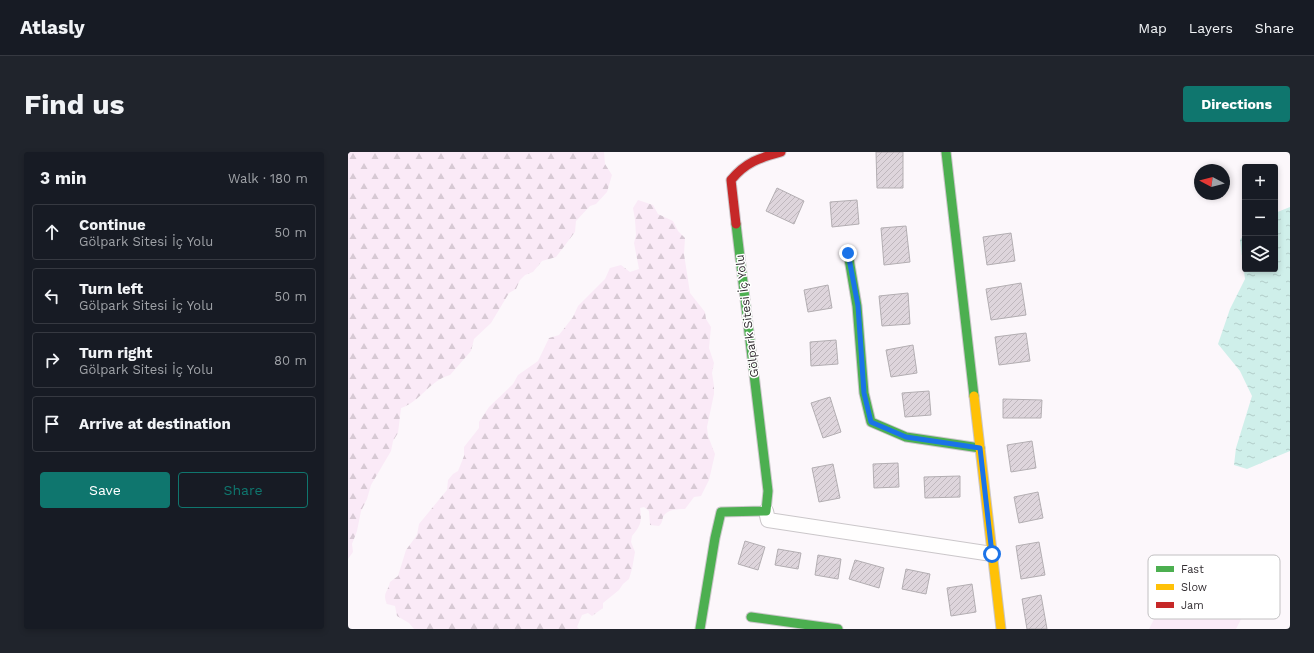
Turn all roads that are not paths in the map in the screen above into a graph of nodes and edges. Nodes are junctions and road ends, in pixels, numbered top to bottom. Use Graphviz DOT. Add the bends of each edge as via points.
graph roads {
  1 [pos="781,152"];
  2 [pos="946,152"];
  3 [pos="848,253"];
  4 [pos="980,448"];
  5 [pos="766,511"];
  6 [pos="992,554"];
  7 [pos="751,617"];
  8 [pos="700,629"];
  9 [pos="838,629"];
  10 [pos="1001,629"];
  1 -- 5 [label="street, Gölpark Sitesi İç Yolu" via="751,161 731,180 768,491"];
  2 -- 4 [label="street"];
  3 -- 4 [label="street" via="858,306 864,393 871,422 906,437"];
  4 -- 6 [label="street"];
  5 -- 6 [label="street" via="768,520"];
  5 -- 8 [label="street" via="721,512"];
  6 -- 10 [label="street"];
  7 -- 9 [label="street"];
}
